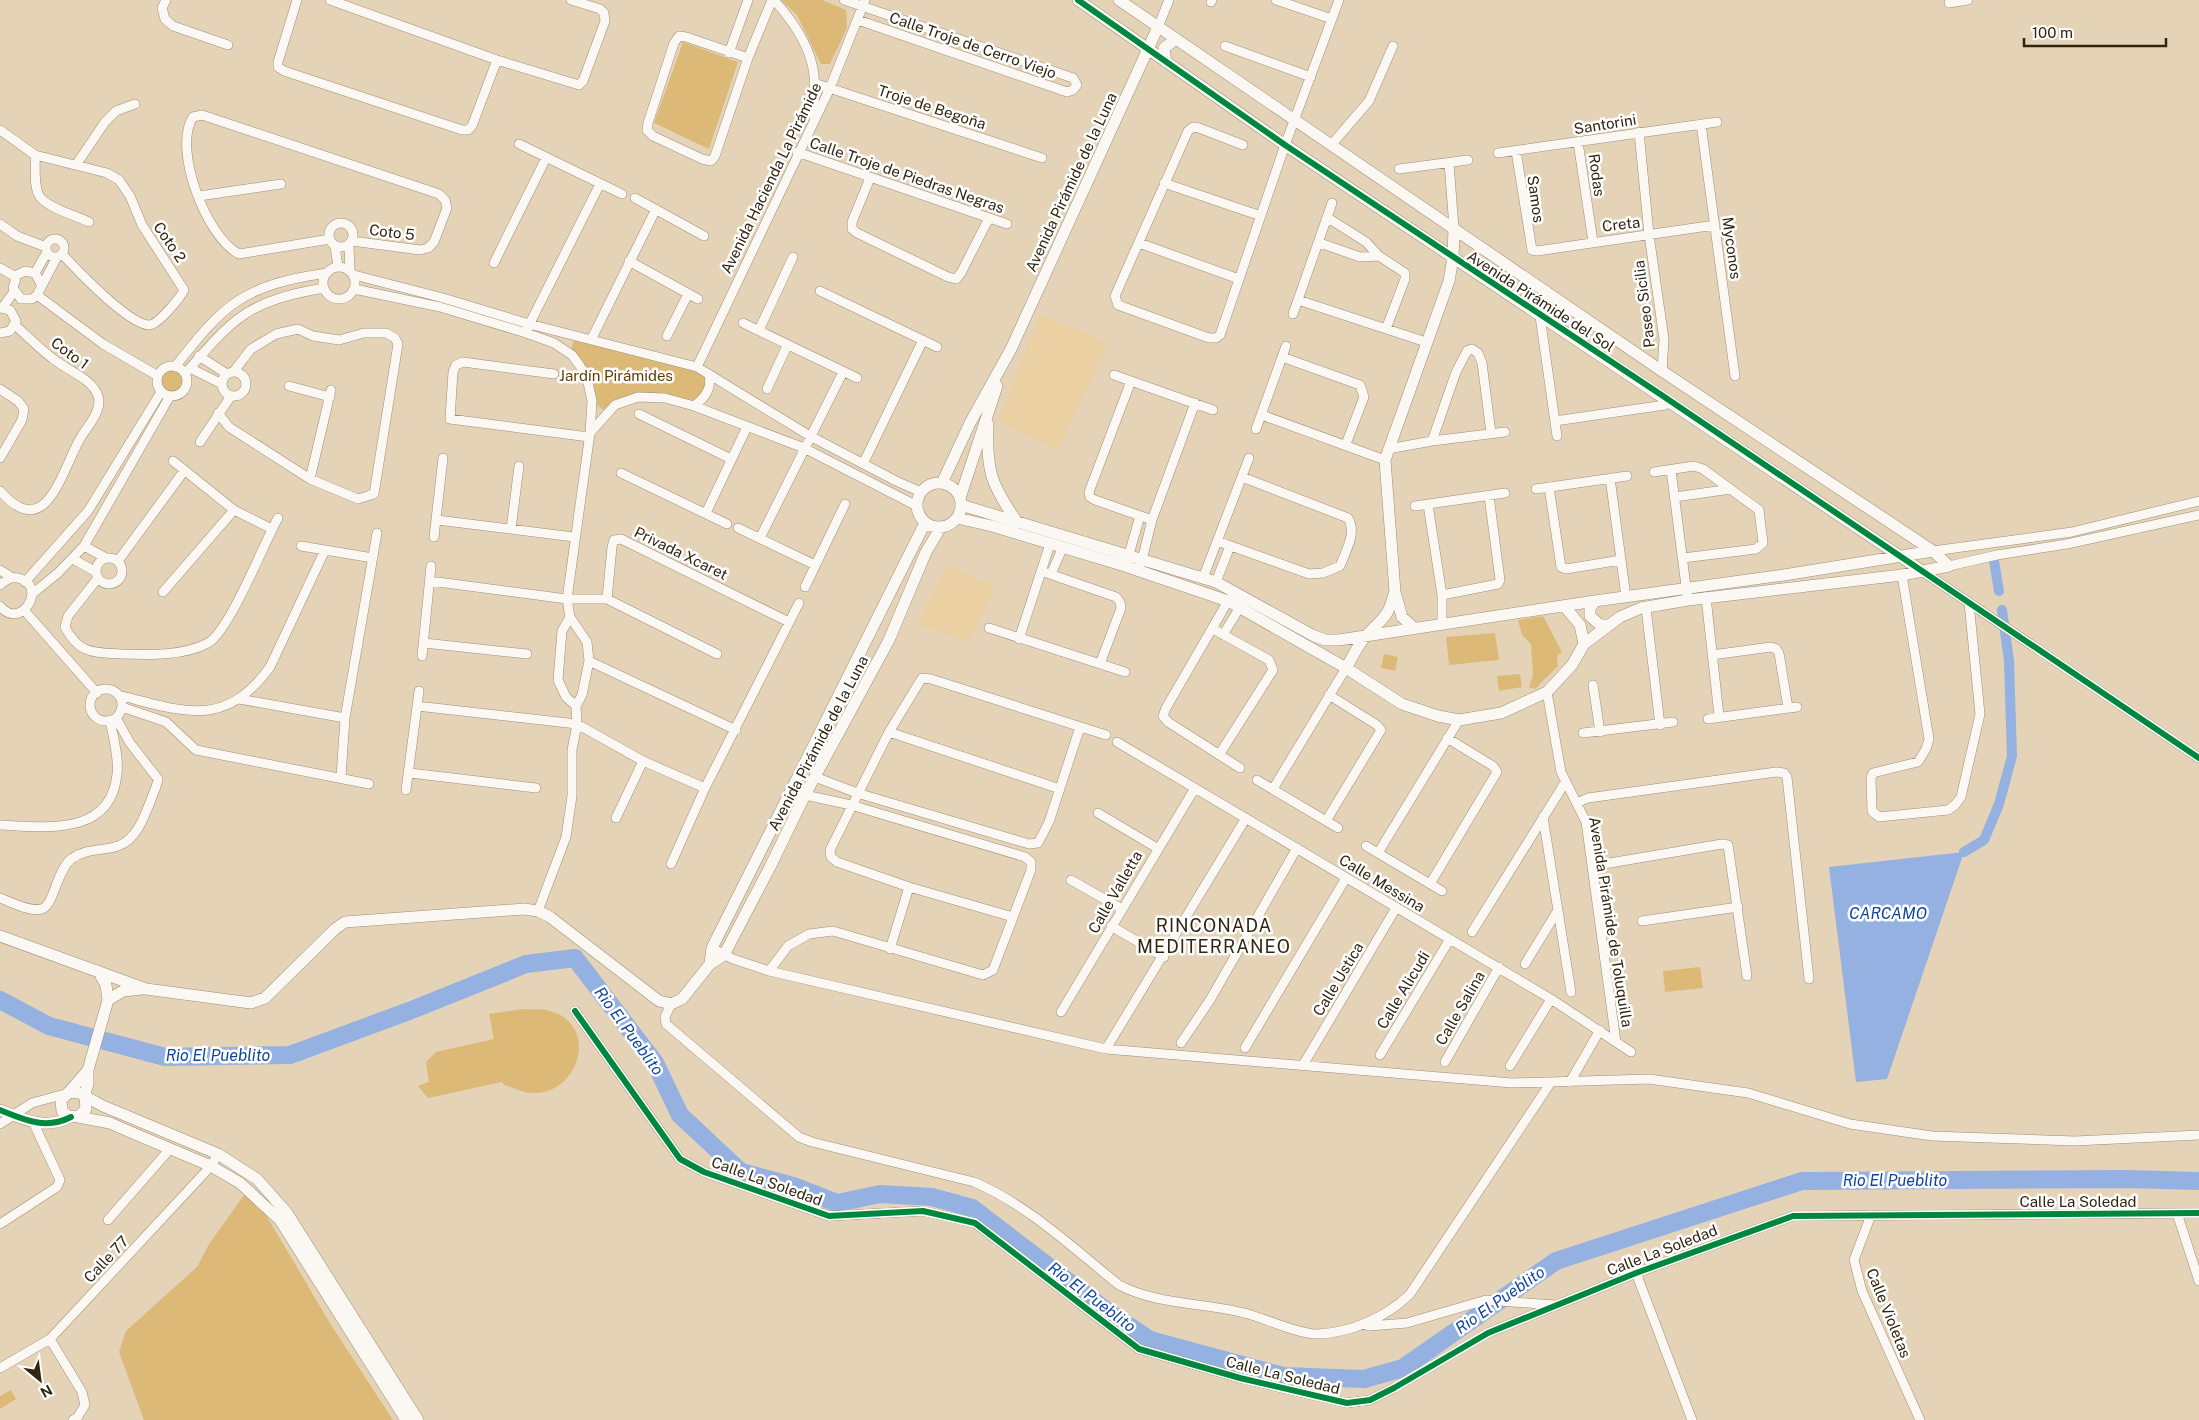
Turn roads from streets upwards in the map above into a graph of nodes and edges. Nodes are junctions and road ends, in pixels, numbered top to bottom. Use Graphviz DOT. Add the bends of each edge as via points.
graph roads {
  1 [pos="166,0"];
  2 [pos="297,0"];
  3 [pos="330,0"];
  4 [pos="571,0"];
  5 [pos="748,0"];
  6 [pos="773,0"];
  7 [pos="1078,0"];
  8 [pos="1119,0"];
  9 [pos="1169,0"];
  10 [pos="1276,0"];
  11 [pos="1339,0"];
  12 [pos="1968,0"];
  13 [pos="850,1"];
  14 [pos="864,3"];
  15 [pos="1949,4"];
  16 [pos="1332,19"];
  17 [pos="858,20"];
  18 [pos="1158,27"];
  19 [pos="1176,39"];
  20 [pos="228,44"];
  21 [pos="1225,46"];
  22 [pos="1393,46"];
  23 [pos="1149,50"];
  24 [pos="729,53"];
  25 [pos="748,58"];
  26 [pos="497,60"];
  27 [pos="1166,62"];
  28 [pos="1311,77"];
  29 [pos="814,83"];
  30 [pos="830,88"];
  31 [pos="135,104"];
  32 [pos="1295,118"];
  33 [pos="814,120"];
  34 [pos="1717,122"];
  35 [pos="1701,124"];
  36 [pos="0,130"];
  37 [pos="1639,132"];
  38 [pos="1578,142"];
  39 [pos="519,144"];
  40 [pos="1243,144"];
  41 [pos="1332,144"];
  42 [pos="1285,145"];
  43 [pos="1516,150"];
  44 [pos="797,152"];
  45 [pos="1498,153"];
  46 [pos="35,155"];
  47 [pos="546,158"];
  48 [pos="1042,158"];
  49 [pos="1468,160"];
  50 [pos="1448,163"];
  51 [pos="76,165"];
  52 [pos="1399,169"];
  53 [pos="870,178"];
  54 [pos="1164,183"];
  55 [pos="281,184"];
  56 [pos="600,184"];
  57 [pos="622,194"];
  58 [pos="199,196"];
  59 [pos="635,198"];
  60 [pos="1332,204"];
  61 [pos="656,210"];
  62 [pos="1261,216"];
  63 [pos="990,218"];
  64 [pos="1328,218"];
  65 [pos="89,222"];
  66 [pos="0,224"];
  67 [pos="1007,224"];
  68 [pos="1715,225"];
  69 [pos="1454,228"];
  70 [pos="1649,235"];
  71 [pos="704,236"];
  72 [pos="333,242"];
  73 [pos="1593,242"];
  74 [pos="350,243"];
  75 [pos="1320,243"];
  76 [pos="1139,244"];
  77 [pos="46,250"];
  78 [pos="1532,250"];
  79 [pos="59,255"];
  80 [pos="1379,256"];
  81 [pos="793,257"];
  82 [pos="1453,258"];
  83 [pos="630,261"];
  84 [pos="494,263"];
  85 [pos="338,267"];
  86 [pos="0,268"];
  87 [pos="327,272"];
  88 [pos="35,273"];
  89 [pos="352,273"];
  90 [pos="16,277"];
  91 [pos="1239,279"];
  92 [pos="41,284"];
  93 [pos="324,288"];
  94 [pos="354,289"];
  95 [pos="1546,290"];
  96 [pos="820,291"];
  97 [pos="14,292"];
  98 [pos="688,294"];
  99 [pos="37,295"];
  100 [pos="698,299"];
  101 [pos="26,300"];
  102 [pos="1298,300"];
  103 [pos="1,308"];
  104 [pos="13,313"];
  105 [pos="1293,314"];
  106 [pos="1540,316"];
  107 [pos="743,323"];
  108 [pos="15,325"];
  109 [pos="527,329"];
  110 [pos="1386,329"];
  111 [pos="758,330"];
  112 [pos="0,333"];
  113 [pos="667,336"];
  114 [pos="581,337"];
  115 [pos="592,338"];
  116 [pos="923,340"];
  117 [pos="1426,342"];
  118 [pos="787,346"];
  119 [pos="1286,346"];
  120 [pos="937,347"];
  121 [pos="1011,349"];
  122 [pos="572,355"];
  123 [pos="198,356"];
  124 [pos="1282,357"];
  125 [pos="176,367"];
  126 [pos="697,367"];
  127 [pos="188,371"];
  128 [pos="1662,371"];
  129 [pos="843,372"];
  130 [pos="231,373"];
  131 [pos="554,374"];
  132 [pos="709,374"];
  133 [pos="1114,375"];
  134 [pos="158,376"];
  135 [pos="1735,376"];
  136 [pos="857,378"];
  137 [pos="1131,381"];
  138 [pos="222,384"];
  139 [pos="289,386"];
  140 [pos="0,389"];
  141 [pos="767,389"];
  142 [pos="165,394"];
  143 [pos="231,396"];
  144 [pos="592,401"];
  145 [pos="1671,402"];
  146 [pos="1195,403"];
  147 [pos="694,406"];
  148 [pos="989,407"];
  149 [pos="1718,408"];
  150 [pos="609,410"];
  151 [pos="1214,410"];
  152 [pos="218,413"];
  153 [pos="639,414"];
  154 [pos="1262,415"];
  155 [pos="1555,421"];
  156 [pos="746,427"];
  157 [pos="1707,427"];
  158 [pos="1256,429"];
  159 [pos="1505,432"];
  160 [pos="1491,433"];
  161 [pos="589,435"];
  162 [pos="810,436"];
  163 [pos="1557,436"];
  164 [pos="1432,441"];
  165 [pos="200,442"];
  166 [pos="1346,444"];
  167 [pos="804,448"];
  168 [pos="1387,455"];
  169 [pos="0,458"];
  170 [pos="443,458"];
  171 [pos="731,458"];
  172 [pos="1249,458"];
  173 [pos="173,461"];
  174 [pos="864,464"];
  175 [pos="519,466"];
  176 [pos="1671,470"];
  177 [pos="184,471"];
  178 [pos="1654,472"];
  179 [pos="621,473"];
  180 [pos="1627,476"];
  181 [pos="1242,477"];
  182 [pos="1610,478"];
  183 [pos="310,479"];
  184 [pos="942,483"];
  185 [pos="1549,487"];
  186 [pos="1536,488"];
  187 [pos="1730,489"];
  188 [pos="0,491"];
  189 [pos="921,492"];
  190 [pos="1505,493"];
  191 [pos="1489,496"];
  192 [pos="1675,497"];
  193 [pos="960,501"];
  194 [pos="2199,501"];
  195 [pos="845,504"];
  196 [pos="1428,505"];
  197 [pos="916,506"];
  198 [pos="1415,506"];
  199 [pos="2164,509"];
  200 [pos="234,510"];
  201 [pos="706,513"];
  202 [pos="2199,515"];
  203 [pos="1140,516"];
  204 [pos="278,518"];
  205 [pos="957,518"];
  206 [pos="437,520"];
  207 [pos="1152,520"];
  208 [pos="1017,522"];
  209 [pos="925,523"];
  210 [pos="2167,523"];
  211 [pos="727,524"];
  212 [pos="738,528"];
  213 [pos="941,528"];
  214 [pos="272,529"];
  215 [pos="511,529"];
  216 [pos="377,533"];
  217 [pos="434,537"];
  218 [pos="574,537"];
  219 [pos="760,538"];
  220 [pos="1217,541"];
  221 [pos="1994,543"];
  222 [pos="1050,544"];
  223 [pos="84,546"];
  224 [pos="301,546"];
  225 [pos="1230,546"];
  226 [pos="1063,547"];
  227 [pos="325,550"];
  228 [pos="1934,552"];
  229 [pos="1997,555"];
  230 [pos="1899,556"];
  231 [pos="106,558"];
  232 [pos="373,558"];
  233 [pos="1683,558"];
  234 [pos="73,559"];
  235 [pos="118,560"];
  236 [pos="1127,560"];
  237 [pos="1621,560"];
  238 [pos="816,565"];
  239 [pos="1141,565"];
  240 [pos="431,566"];
  241 [pos="1949,566"];
  242 [pos="1042,569"];
  243 [pos="0,570"];
  244 [pos="1053,571"];
  245 [pos="1922,571"];
  246 [pos="1205,572"];
  247 [pos="97,575"];
  248 [pos="1902,575"];
  249 [pos="1218,577"];
  250 [pos="13,578"];
  251 [pos="430,581"];
  252 [pos="25,582"];
  253 [pos="0,584"];
  254 [pos="805,587"];
  255 [pos="163,592"];
  256 [pos="1395,592"];
  257 [pos="32,594"];
  258 [pos="1687,594"];
  259 [pos="1442,595"];
  260 [pos="1626,597"];
  261 [pos="1706,597"];
  262 [pos="567,599"];
  263 [pos="607,599"];
  264 [pos="1228,601"];
  265 [pos="1595,601"];
  266 [pos="799,603"];
  267 [pos="1969,603"];
  268 [pos="1565,606"];
  269 [pos="1240,607"];
  270 [pos="1,608"];
  271 [pos="1646,608"];
  272 [pos="24,610"];
  273 [pos="570,617"];
  274 [pos="788,622"];
  275 [pos="1442,624"];
  276 [pos="1608,624"];
  277 [pos="1214,627"];
  278 [pos="989,628"];
  279 [pos="1414,628"];
  280 [pos="1224,633"];
  281 [pos="1367,635"];
  282 [pos="1019,639"];
  283 [pos="424,643"];
  284 [pos="1584,644"];
  285 [pos="527,654"];
  286 [pos="717,654"];
  287 [pos="1712,655"];
  288 [pos="422,656"];
  289 [pos="589,661"];
  290 [pos="1100,664"];
  291 [pos="1346,668"];
  292 [pos="1125,672"];
  293 [pos="1593,685"];
  294 [pos="419,691"];
  295 [pos="1331,692"];
  296 [pos="1547,692"];
  297 [pos="97,693"];
  298 [pos="118,695"];
  299 [pos="239,699"];
  300 [pos="417,706"];
  301 [pos="576,706"];
  302 [pos="122,707"];
  303 [pos="1797,707"];
  304 [pos="1788,708"];
  305 [pos="180,710"];
  306 [pos="1719,716"];
  307 [pos="345,718"];
  308 [pos="113,719"];
  309 [pos="1708,719"];
  310 [pos="1459,720"];
  311 [pos="1673,722"];
  312 [pos="578,724"];
  313 [pos="1660,725"];
  314 [pos="173,727"];
  315 [pos="1080,727"];
  316 [pos="736,730"];
  317 [pos="888,732"];
  318 [pos="1600,732"];
  319 [pos="1583,733"];
  320 [pos="1106,735"];
  321 [pos="1448,736"];
  322 [pos="1118,742"];
  323 [pos="1219,755"];
  324 [pos="2199,758"];
  325 [pos="643,761"];
  326 [pos="1240,768"];
  327 [pos="410,773"];
  328 [pos="341,777"];
  329 [pos="815,777"];
  330 [pos="1257,780"];
  331 [pos="1566,781"];
  332 [pos="369,784"];
  333 [pos="536,788"];
  334 [pos="705,788"];
  335 [pos="1194,788"];
  336 [pos="1060,789"];
  337 [pos="1273,789"];
  338 [pos="406,790"];
  339 [pos="857,793"];
  340 [pos="805,795"];
  341 [pos="1577,803"];
  342 [pos="851,805"];
  343 [pos="1098,813"];
  344 [pos="1543,817"];
  345 [pos="616,818"];
  346 [pos="1246,818"];
  347 [pos="1326,821"];
  348 [pos="0,826"];
  349 [pos="1338,828"];
  350 [pos="1366,846"];
  351 [pos="1157,848"];
  352 [pos="1297,848"];
  353 [pos="1378,854"];
  354 [pos="671,864"];
  355 [pos="1592,866"];
  356 [pos="1346,878"];
  357 [pos="1071,880"];
  358 [pos="1430,884"];
  359 [pos="909,887"];
  360 [pos="1442,891"];
  361 [pos="738,896"];
  362 [pos="0,898"];
  363 [pos="752,904"];
  364 [pos="1738,907"];
  365 [pos="1396,908"];
  366 [pos="1122,909"];
  367 [pos="1558,910"];
  368 [pos="538,912"];
  369 [pos="1013,917"];
  370 [pos="1642,921"];
  371 [pos="1112,926"];
  372 [pos="1472,932"];
  373 [pos="0,936"];
  374 [pos="1450,939"];
  375 [pos="712,948"];
  376 [pos="890,949"];
  377 [pos="724,955"];
  378 [pos="1164,957"];
  379 [pos="710,964"];
  380 [pos="1526,964"];
  381 [pos="1499,967"];
  382 [pos="98,971"];
  383 [pos="769,971"];
  384 [pos="1747,976"];
  385 [pos="1809,979"];
  386 [pos="146,989"];
  387 [pos="1571,992"];
  388 [pos="1551,999"];
  389 [pos="108,1000"];
  390 [pos="672,1004"];
  391 [pos="575,1011"];
  392 [pos="1062,1012"];
  393 [pos="1600,1030"];
  394 [pos="1616,1042"];
  395 [pos="1181,1043"];
  396 [pos="1245,1048"];
  397 [pos="1106,1049"];
  398 [pos="1631,1052"];
  399 [pos="1380,1055"];
  400 [pos="1445,1062"];
  401 [pos="1303,1065"];
  402 [pos="1510,1066"];
  403 [pos="88,1070"];
  404 [pos="1550,1082"];
  405 [pos="1570,1082"];
  406 [pos="67,1093"];
  407 [pos="84,1097"];
  408 [pos="0,1110"];
  409 [pos="15,1116"];
  410 [pos="75,1117"];
  411 [pos="0,1124"];
  412 [pos="34,1124"];
  413 [pos="2199,1135"];
  414 [pos="169,1150"];
  415 [pos="218,1154"];
  416 [pos="211,1166"];
  417 [pos="2176,1213"];
  418 [pos="2199,1213"];
  419 [pos="1871,1215"];
  420 [pos="108,1220"];
  421 [pos="0,1224"];
  422 [pos="1636,1273"];
  423 [pos="2199,1281"];
  424 [pos="1558,1306"];
  425 [pos="1362,1324"];
  426 [pos="50,1339"];
  427 [pos="0,1368"];
  428 [pos="73,1420"];
  429 [pos="406,1420"];
  430 [pos="418,1420"];
  431 [pos="1692,1420"];
  432 [pos="1920,1420"];
  1 -- 20 [label="street" via="162,8 165,19 173,26"];
  2 -- 26 [label="street" via="278,67 462,130 472,126"];
  3 -- 26 [label="street"];
  4 -- 26 [label="street" via="604,13 602,30 579,85"];
  5 -- 24 [label="street"];
  6 -- 25 [label="street"];
  6 -- 29 [label="street" via="794,26 809,55"];
  7 -- 23 [label="street, Avenida Pirámide del Sol"];
  8 -- 18 [label="street, Avenida Pirámide del Sol"];
  9 -- 18 [label="street"];
  10 -- 16 [label="street"];
  11 -- 16 [label="street"];
  12 -- 15 [label="street"];
  13 -- 14 [label="street"];
  14 -- 17 [label="street, Avenida Hacienda La Pirámide"];
  14 -- 17 [label="street, Calle Troje de Cerro Viejo" via="1073,78 1077,85 1067,92"];
  16 -- 28 [label="street"];
  17 -- 30 [label="street, Avenida Hacienda La Pirámide"];
  18 -- 19 [label="street, Avenida Pirámide del Sol"];
  18 -- 23 [label="street, Avenida Pirámide de la Luna"];
  19 -- 27 [label="street" via="1164,48"];
  19 -- 32 [label="street, Avenida Pirámide del Sol"];
  21 -- 28 [label="street"];
  22 -- 41 [label="street" via="1368,101"];
  23 -- 27 [label="street, Avenida Pirámide del Sol"];
  23 -- 121 [label="street, Avenida Pirámide de la Luna"];
  24 -- 25 [label="street"];
  24 -- 25 [label="street" via="679,36 674,42 647,130 661,140 711,161"];
  27 -- 42 [label="street, Avenida Pirámide del Sol"];
  28 -- 32 [label="street"];
  29 -- 30 [label="street, Troje de Begoña"];
  29 -- 33 [label="street"];
  30 -- 33 [label="street, Avenida Hacienda La Pirámide"];
  30 -- 48 [label="street, Troje de Begoña"];
  31 -- 51 [label="street" via="116,111 105,122"];
  32 -- 41 [label="street, Avenida Pirámide del Sol"];
  32 -- 42 [label="street"];
  33 -- 44 [label="street, Avenida Hacienda La Pirámide"];
  34 -- 35 [label="street, Santorini"];
  35 -- 37 [label="street, Santorini"];
  35 -- 68 [label="street, Myconos"];
  36 -- 46 [label="street"];
  37 -- 38 [label="street, Santorini"];
  37 -- 70 [label="street, Paseo Sicilia"];
  38 -- 43 [label="street, Santorini"];
  38 -- 73 [label="street, Rodas"];
  39 -- 47 [label="street"];
  40 -- 54 [label="street" via="1193,127 1188,131"];
  41 -- 69 [label="street, Avenida Pirámide del Sol"];
  42 -- 62 [label="street"];
  42 -- 82 [label="street, Avenida Pirámide del Sol"];
  43 -- 45 [label="street, Santorini"];
  43 -- 78 [label="street, Samos"];
  44 -- 53 [label="street, Calle Troje de Piedras Negras"];
  44 -- 126 [label="street, Avenida Hacienda La Pirámide"];
  46 -- 51 [label="street"];
  46 -- 65 [label="street" via="40,197"];
  47 -- 56 [label="street"];
  47 -- 84 [label="street"];
  49 -- 50 [label="street"];
  50 -- 52 [label="street"];
  50 -- 69 [label="street"];
  51 -- 79 [label="street, Coto 2" via="107,173 119,180 130,196 142,225 184,290 157,322 150,325 140,322 95,290"];
  53 -- 63 [label="street, Calle Troje de Piedras Negras"];
  53 -- 63 [label="street" via="852,229 856,234 948,277 956,279 961,273"];
  54 -- 62 [label="street"];
  54 -- 76 [label="street"];
  55 -- 58 [label="street"];
  56 -- 57 [label="street"];
  56 -- 109 [label="street"];
  58 -- 72 [label="street, Coto 5" via="225,243 239,254"];
  58 -- 74 [label="street, Coto 5" via="188,168 187,126 193,117 202,115 439,194 445,200 447,208 434,242 428,248 420,250"];
  59 -- 61 [label="street"];
  60 -- 64 [label="street"];
  61 -- 71 [label="street"];
  61 -- 83 [label="street"];
  62 -- 91 [label="street"];
  63 -- 67 [label="street, Calle Troje de Piedras Negras"];
  64 -- 75 [label="street"];
  64 -- 80 [label="street" via="1366,242"];
  66 -- 77 [label="street"];
  68 -- 70 [label="street, Creta"];
  68 -- 135 [label="street, Myconos"];
  69 -- 82 [label="street"];
  69 -- 95 [label="street, Avenida Pirámide del Sol"];
  70 -- 73 [label="street, Creta"];
  70 -- 128 [label="street, Paseo Sicilia" via="1664,339"];
  72 -- 74 [label="street, Coto 5"];
  72 -- 74 [label="street" via="333,227 345,224 353,233"];
  72 -- 85 [label="street"];
  73 -- 78 [label="street, Creta"];
  74 -- 89 [label="street"];
  75 -- 80 [label="street" via="1360,257"];
  75 -- 102 [label="street"];
  76 -- 91 [label="street"];
  76 -- 91 [label="street" via="1115,296 1118,305 1209,338 1220,335"];
  77 -- 79 [label="street" via="50,256"];
  77 -- 79 [label="street" via="48,242 57,240 63,245"];
  77 -- 88 [label="street"];
  79 -- 92 [label="street"];
  80 -- 110 [label="street" via="1405,273"];
  81 -- 111 [label="street"];
  82 -- 106 [label="street, Avenida Pirámide del Sol"];
  82 -- 117 [label="street" via="1449,281"];
  83 -- 98 [label="street"];
  83 -- 115 [label="street"];
  85 -- 87 [label="street"];
  85 -- 89 [label="street"];
  86 -- 90 [label="street"];
  87 -- 93 [label="street"];
  87 -- 125 [label="street" via="287,278 239,298 216,317"];
  88 -- 90 [label="street" via="26,271"];
  88 -- 92 [label="street"];
  89 -- 94 [label="street"];
  89 -- 109 [label="street" via="443,298"];
  90 -- 97 [label="street"];
  92 -- 99 [label="street"];
  93 -- 94 [label="street" via="331,296 341,299"];
  93 -- 123 [label="street" via="290,294 248,310"];
  94 -- 109 [label="street" via="440,306"];
  95 -- 106 [label="street"];
  95 -- 128 [label="street, Avenida Pirámide del Sol"];
  96 -- 116 [label="street"];
  97 -- 101 [label="street"];
  97 -- 103 [label="street"];
  98 -- 100 [label="street"];
  98 -- 113 [label="street"];
  99 -- 101 [label="street"];
  99 -- 134 [label="street" via="103,344"];
  101 -- 104 [label="street"];
  102 -- 105 [label="street"];
  102 -- 110 [label="street"];
  103 -- 104 [label="street"];
  104 -- 108 [label="street"];
  106 -- 145 [label="street, Avenida Pirámide del Sol"];
  106 -- 155 [label="street"];
  107 -- 111 [label="street"];
  108 -- 112 [label="street" via="10,331"];
  108 -- 188 [label="street, Coto 1" via="53,360 93,386 99,398 98,408 49,501 36,511 26,510"];
  109 -- 114 [label="street"];
  109 -- 122 [label="street"];
  110 -- 117 [label="street"];
  111 -- 118 [label="street"];
  114 -- 115 [label="street"];
  114 -- 122 [label="street" via="573,342"];
  115 -- 126 [label="street"];
  116 -- 120 [label="street"];
  116 -- 174 [label="street"];
  117 -- 168 [label="street"];
  118 -- 129 [label="street"];
  118 -- 141 [label="street"];
  119 -- 124 [label="street"];
  121 -- 148 [label="street, Avenida Pirámide de la Luna"];
  121 -- 184 [label="street, Avenida Pirámide de la Luna" via="970,423"];
  122 -- 144 [label="street" via="586,378"];
  123 -- 127 [label="street"];
  123 -- 130 [label="street"];
  124 -- 154 [label="street"];
  124 -- 166 [label="street" via="1360,385 1364,397"];
  125 -- 127 [label="street"];
  125 -- 134 [label="street" via="167,367"];
  126 -- 132 [label="street"];
  127 -- 138 [label="street"];
  127 -- 142 [label="street" via="182,392"];
  128 -- 149 [label="street, Avenida Pirámide del Sol"];
  129 -- 136 [label="street"];
  129 -- 162 [label="street"];
  130 -- 138 [label="street"];
  130 -- 143 [label="street" via="245,377 246,385 243,392"];
  130 -- 183 [label="street" via="251,349 276,334 298,329 313,336 340,340 364,333 386,333 395,338 398,344 374,494 358,499"];
  131 -- 161 [label="street" via="463,362 456,365 450,419"];
  132 -- 147 [label="street" via="711,383 706,395"];
  132 -- 162 [label="street"];
  133 -- 137 [label="street"];
  134 -- 142 [label="street" via="157,384"];
  137 -- 146 [label="street"];
  137 -- 203 [label="street" via="1089,492 1095,500"];
  138 -- 143 [label="street" via="224,392"];
  139 -- 183 [label="street" via="330,394"];
  140 -- 169 [label="street" via="24,409 22,420"];
  142 -- 223 [label="street"];
  142 -- 252 [label="street" via="88,511"];
  143 -- 152 [label="street"];
  144 -- 150 [label="street" via="596,407"];
  144 -- 161 [label="street"];
  145 -- 155 [label="street"];
  145 -- 157 [label="street, Avenida Pirámide del Sol"];
  146 -- 151 [label="street"];
  146 -- 207 [label="street"];
  147 -- 150 [label="street" via="666,398 638,397"];
  147 -- 156 [label="street"];
  148 -- 193 [label="street, Avenida Pirámide de la Luna"];
  148 -- 208 [label="street" via="989,471 994,487"];
  149 -- 157 [label="street"];
  149 -- 228 [label="street, Avenida Pirámide del Sol"];
  150 -- 161 [label="street"];
  152 -- 165 [label="street"];
  152 -- 183 [label="street" via="229,427"];
  153 -- 171 [label="street"];
  154 -- 158 [label="street"];
  154 -- 166 [label="street"];
  155 -- 163 [label="street"];
  156 -- 167 [label="street"];
  156 -- 171 [label="street"];
  157 -- 230 [label="street, Avenida Pirámide del Sol"];
  159 -- 160 [label="street"];
  160 -- 164 [label="street"];
  160 -- 164 [label="street" via="1482,363 1472,349 1467,351 1459,365"];
  161 -- 218 [label="street"];
  162 -- 167 [label="street"];
  162 -- 174 [label="street"];
  164 -- 168 [label="street"];
  166 -- 168 [label="street"];
  167 -- 197 [label="street"];
  167 -- 219 [label="street"];
  168 -- 256 [label="street"];
  170 -- 206 [label="street"];
  171 -- 201 [label="street"];
  172 -- 181 [label="street"];
  173 -- 177 [label="street"];
  174 -- 189 [label="street"];
  175 -- 215 [label="street"];
  176 -- 178 [label="street"];
  176 -- 187 [label="street" via="1694,466"];
  176 -- 192 [label="street"];
  177 -- 200 [label="street"];
  177 -- 235 [label="street"];
  179 -- 201 [label="street"];
  180 -- 182 [label="street"];
  181 -- 220 [label="street"];
  181 -- 225 [label="street" via="1348,518 1352,533 1340,566 1323,573 1309,574"];
  182 -- 185 [label="street"];
  182 -- 237 [label="street"];
  184 -- 189 [label="street" via="930,485"];
  184 -- 193 [label="street" via="950,486"];
  185 -- 186 [label="street"];
  185 -- 237 [label="street" via="1561,567 1566,569"];
  187 -- 192 [label="street"];
  187 -- 233 [label="street" via="1759,510 1761,547"];
  189 -- 197 [label="street"];
  190 -- 191 [label="street"];
  191 -- 196 [label="street"];
  191 -- 259 [label="street" via="1500,580 1498,584"];
  192 -- 233 [label="street"];
  193 -- 205 [label="street"];
  193 -- 208 [label="street"];
  194 -- 199 [label="street"];
  195 -- 238 [label="street"];
  196 -- 198 [label="street"];
  196 -- 259 [label="street"];
  197 -- 209 [label="street"];
  199 -- 210 [label="street"];
  199 -- 221 [label="street" via="2072,532"];
  200 -- 214 [label="street"];
  200 -- 255 [label="street"];
  201 -- 211 [label="street"];
  202 -- 210 [label="street"];
  203 -- 207 [label="street"];
  203 -- 236 [label="street"];
  204 -- 214 [label="street"];
  205 -- 213 [label="street"];
  205 -- 222 [label="street"];
  206 -- 215 [label="street"];
  206 -- 217 [label="street"];
  207 -- 239 [label="street"];
  208 -- 236 [label="street"];
  209 -- 213 [label="street"];
  209 -- 361 [label="street, Avenida Pirámide de la Luna"];
  210 -- 229 [label="street"];
  212 -- 219 [label="street"];
  213 -- 329 [label="street, Avenida Pirámide de la Luna" via="926,552 889,640"];
  214 -- 247 [label="street" via="225,625 209,642 185,652 132,654 81,649 65,627 68,616"];
  215 -- 218 [label="street"];
  216 -- 232 [label="street"];
  218 -- 262 [label="street"];
  219 -- 238 [label="street"];
  220 -- 225 [label="street"];
  220 -- 246 [label="street"];
  221 -- 228 [label="street"];
  221 -- 229 [label="street"];
  222 -- 226 [label="street"];
  222 -- 242 [label="street"];
  223 -- 231 [label="street"];
  223 -- 234 [label="street"];
  224 -- 227 [label="street"];
  225 -- 249 [label="street"];
  226 -- 236 [label="street"];
  226 -- 244 [label="street"];
  227 -- 232 [label="street"];
  227 -- 299 [label="street" via="270,667 260,682"];
  228 -- 230 [label="street"];
  228 -- 241 [label="street, Avenida Pirámide del Sol"];
  229 -- 241 [label="street"];
  230 -- 245 [label="street, Avenida Pirámide del Sol"];
  230 -- 258 [label="street"];
  231 -- 235 [label="street"];
  231 -- 247 [label="street" via="100,563"];
  232 -- 307 [label="street"];
  233 -- 258 [label="street"];
  234 -- 247 [label="street"];
  234 -- 257 [label="street"];
  235 -- 247 [label="street" via="122,572 120,578 109,584"];
  236 -- 239 [label="street"];
  237 -- 260 [label="street"];
  238 -- 254 [label="street"];
  239 -- 246 [label="street"];
  239 -- 264 [label="street"];
  240 -- 251 [label="street"];
  241 -- 245 [label="street"];
  242 -- 244 [label="street"];
  242 -- 282 [label="street"];
  243 -- 250 [label="street"];
  244 -- 290 [label="street" via="1116,597 1120,602 1121,608"];
  245 -- 248 [label="street"];
  245 -- 267 [label="street"];
  246 -- 249 [label="street"];
  248 -- 261 [label="street"];
  248 -- 267 [label="street" via="1928,740 1918,762 1874,773 1871,778 1872,811 1879,817 1948,810 1961,797 1980,714"];
  249 -- 281 [label="street" via="1312,635 1325,640 1340,640"];
  250 -- 252 [label="street"];
  250 -- 253 [label="street"];
  251 -- 262 [label="street"];
  251 -- 283 [label="street"];
  252 -- 257 [label="street"];
  256 -- 279 [label="street" via="1402,617"];
  256 -- 281 [label="street" via="1390,610"];
  257 -- 272 [label="street"];
  258 -- 260 [label="street"];
  258 -- 261 [label="street"];
  258 -- 271 [label="street"];
  259 -- 275 [label="street"];
  260 -- 265 [label="street"];
  261 -- 287 [label="street"];
  262 -- 263 [label="street"];
  262 -- 273 [label="street"];
  263 -- 274 [label="street, Privada Xcaret" via="612,547 614,540 622,539"];
  263 -- 286 [label="street"];
  264 -- 269 [label="street"];
  264 -- 277 [label="street"];
  265 -- 268 [label="street"];
  265 -- 276 [label="street" via="1590,608 1590,616 1600,625"];
  266 -- 274 [label="street"];
  267 -- 324 [label="street"];
  268 -- 275 [label="street"];
  268 -- 284 [label="street" via="1580,625"];
  269 -- 280 [label="street"];
  269 -- 291 [label="street"];
  270 -- 272 [label="street" via="17,613"];
  271 -- 276 [label="street"];
  271 -- 313 [label="street"];
  272 -- 297 [label="street"];
  273 -- 289 [label="street" via="587,642"];
  273 -- 301 [label="street" via="562,631 558,680 566,697"];
  274 -- 316 [label="street"];
  275 -- 279 [label="street"];
  276 -- 284 [label="street"];
  277 -- 280 [label="street"];
  277 -- 323 [label="street" via="1163,716"];
  278 -- 282 [label="street"];
  279 -- 281 [label="street"];
  280 -- 323 [label="street" via="1269,660 1273,670"];
  281 -- 291 [label="street"];
  282 -- 290 [label="street"];
  283 -- 285 [label="street"];
  283 -- 288 [label="street"];
  284 -- 296 [label="street" via="1572,665"];
  287 -- 304 [label="street" via="1776,649"];
  287 -- 306 [label="street"];
  289 -- 301 [label="street" via="582,695"];
  289 -- 316 [label="street"];
  290 -- 292 [label="street"];
  291 -- 295 [label="street"];
  291 -- 310 [label="street" via="1402,704"];
  293 -- 318 [label="street"];
  294 -- 300 [label="street"];
  295 -- 337 [label="street"];
  295 -- 347 [label="street" via="1381,730"];
  296 -- 310 [label="street" via="1501,714"];
  296 -- 331 [label="street, Avenida Pirámide de Toluquilla" via="1561,772"];
  297 -- 298 [label="street" via="109,690"];
  297 -- 308 [label="street" via="91,703 94,715 104,721"];
  298 -- 302 [label="street"];
  298 -- 305 [label="street"];
  299 -- 305 [label="street" via="217,710"];
  299 -- 307 [label="street"];
  300 -- 312 [label="street"];
  300 -- 327 [label="street"];
  301 -- 312 [label="street"];
  302 -- 308 [label="street"];
  302 -- 314 [label="street"];
  303 -- 304 [label="street"];
  304 -- 306 [label="street"];
  305 -- 314 [label="street"];
  306 -- 309 [label="street"];
  307 -- 328 [label="street"];
  308 -- 348 [label="street" via="117,774 110,795 98,812 73,826"];
  308 -- 362 [label="street" via="158,779 134,834 118,847 93,850 71,859 56,883 49,904 43,909 34,910"];
  310 -- 321 [label="street"];
  311 -- 313 [label="street"];
  312 -- 325 [label="street"];
  312 -- 368 [label="street" via="572,750 572,796 566,837"];
  313 -- 318 [label="street"];
  314 -- 328 [label="street" via="196,750"];
  315 -- 317 [label="street" via="922,678"];
  315 -- 320 [label="street"];
  315 -- 336 [label="street"];
  316 -- 334 [label="street"];
  317 -- 336 [label="street"];
  317 -- 339 [label="street"];
  318 -- 319 [label="street"];
  321 -- 353 [label="street"];
  321 -- 358 [label="street" via="1497,772"];
  322 -- 335 [label="street, Calle Messina"];
  323 -- 326 [label="street"];
  325 -- 334 [label="street"];
  325 -- 345 [label="street"];
  327 -- 333 [label="street"];
  327 -- 338 [label="street"];
  328 -- 332 [label="street"];
  329 -- 339 [label="street"];
  329 -- 340 [label="street, Avenida Pirámide de la Luna"];
  330 -- 337 [label="street"];
  331 -- 341 [label="street, Avenida Pirámide de Toluquilla"];
  331 -- 344 [label="street"];
  334 -- 354 [label="street"];
  335 -- 346 [label="street, Calle Messina"];
  335 -- 351 [label="street, Calle Valletta"];
  336 -- 339 [label="street" via="1043,837 1038,843 1030,844"];
  337 -- 347 [label="street"];
  339 -- 342 [label="street"];
  340 -- 342 [label="street"];
  340 -- 363 [label="street, Avenida Pirámide de la Luna"];
  341 -- 355 [label="street, Avenida Pirámide de Toluquilla" via="1586,822"];
  341 -- 385 [label="street" via="1588,798 1784,773"];
  342 -- 359 [label="street" via="830,850 831,856 837,862"];
  342 -- 369 [label="street" via="1025,857 1032,862 1031,870"];
  343 -- 351 [label="street"];
  344 -- 367 [label="street"];
  344 -- 372 [label="street"];
  346 -- 352 [label="street, Calle Messina"];
  346 -- 378 [label="street"];
  347 -- 349 [label="street"];
  350 -- 353 [label="street"];
  351 -- 366 [label="street, Calle Valletta"];
  352 -- 356 [label="street, Calle Messina"];
  352 -- 395 [label="street" via="1210,1000"];
  353 -- 358 [label="street"];
  355 -- 364 [label="street" via="1725,844 1730,848"];
  355 -- 394 [label="street, Avenida Pirámide de Toluquilla"];
  356 -- 365 [label="street, Calle Messina"];
  356 -- 396 [label="street"];
  357 -- 366 [label="street"];
  358 -- 360 [label="street"];
  359 -- 369 [label="street"];
  359 -- 376 [label="street"];
  361 -- 363 [label="street"];
  361 -- 375 [label="street, Avenida Pirámide de la Luna"];
  363 -- 377 [label="street, Avenida Pirámide de la Luna"];
  364 -- 370 [label="street"];
  364 -- 384 [label="street"];
  365 -- 374 [label="street, Calle Messina"];
  365 -- 401 [label="street, Calle Ustica"];
  366 -- 371 [label="street, Calle Valletta"];
  367 -- 380 [label="street"];
  367 -- 387 [label="street"];
  368 -- 386 [label="street" via="524,909 345,922 258,1002"];
  368 -- 390 [label="street" via="550,917 659,1001"];
  369 -- 376 [label="street" via="993,970 988,974"];
  371 -- 378 [label="street"];
  371 -- 392 [label="street, Calle Valletta"];
  373 -- 382 [label="street"];
  374 -- 381 [label="street, Calle Messina"];
  374 -- 399 [label="street, Calle Alicudi"];
  375 -- 377 [label="street"];
  375 -- 379 [label="street, Avenida Pirámide de la Luna"];
  376 -- 383 [label="street" via="833,931 808,934 788,946"];
  377 -- 379 [label="street, Avenida Pirámide de la Luna"];
  377 -- 383 [label="street"];
  378 -- 397 [label="street"];
  379 -- 390 [label="street, Avenida Pirámide de la Luna" via="682,999"];
  381 -- 388 [label="street, Calle Messina"];
  381 -- 400 [label="street, Calle Salina"];
  382 -- 386 [label="street"];
  382 -- 389 [label="street" via="106,985"];
  383 -- 397 [label="street"];
  386 -- 389 [label="street" via="123,991"];
  388 -- 393 [label="street, Calle Messina"];
  388 -- 402 [label="street"];
  389 -- 403 [label="street"];
  390 -- 425 [label="street" via="665,1017 666,1024 800,1137 994,1190 1119,1285 1135,1293 1153,1299 1247,1313 1315,1334"];
  391 -- 424 [label="street, Calle La Soledad" via="680,1159 704,1172 829,1216 923,1212 975,1223 1139,1348 1148,1351 1240,1378 1347,1403 1370,1400 1488,1333"];
  393 -- 394 [label="street, Calle Messina"];
  393 -- 405 [label="street"];
  394 -- 398 [label="street, Calle Messina"];
  397 -- 401 [label="street"];
  401 -- 404 [label="street" via="1512,1083"];
  403 -- 406 [label="street"];
  403 -- 407 [label="street"];
  404 -- 405 [label="street"];
  404 -- 425 [label="street" via="1410,1294 1399,1305"];
  405 -- 413 [label="street" via="1649,1080 1748,1093 1850,1124 1932,1136 2075,1141"];
  406 -- 407 [label="street" via="76,1092"];
  406 -- 409 [label="street" via="32,1103"];
  406 -- 410 [label="street" via="61,1100 61,1108 64,1114"];
  407 -- 410 [label="street" via="86,1109"];
  407 -- 415 [label="street"];
  408 -- 409 [label="street"];
  409 -- 411 [label="street"];
  409 -- 412 [label="street"];
  410 -- 412 [label="street" via="53,1124"];
  410 -- 414 [label="street" via="110,1123"];
  412 -- 421 [label="street" via="60,1180 57,1187"];
  414 -- 416 [label="street"];
  414 -- 420 [label="street"];
  415 -- 416 [label="street, Calle 77"];
  415 -- 430 [label="street" via="256,1179 287,1213"];
  416 -- 426 [label="street, Calle 77"];
  416 -- 429 [label="street" via="240,1183 280,1220"];
  417 -- 418 [label="street, Calle La Soledad"];
  417 -- 419 [label="street, Calle La Soledad"];
  417 -- 423 [label="street"];
  419 -- 422 [label="street, Calle La Soledad" via="1793,1216"];
  419 -- 432 [label="street, Calle Violetas" via="1854,1260 1862,1291"];
  422 -- 424 [label="street, Calle La Soledad"];
  422 -- 431 [label="street"];
  424 -- 425 [label="street" via="1486,1300 1407,1324"];
  426 -- 427 [label="street, Calle 77"];
  426 -- 428 [label="street" via="82,1392 85,1405"];
}
